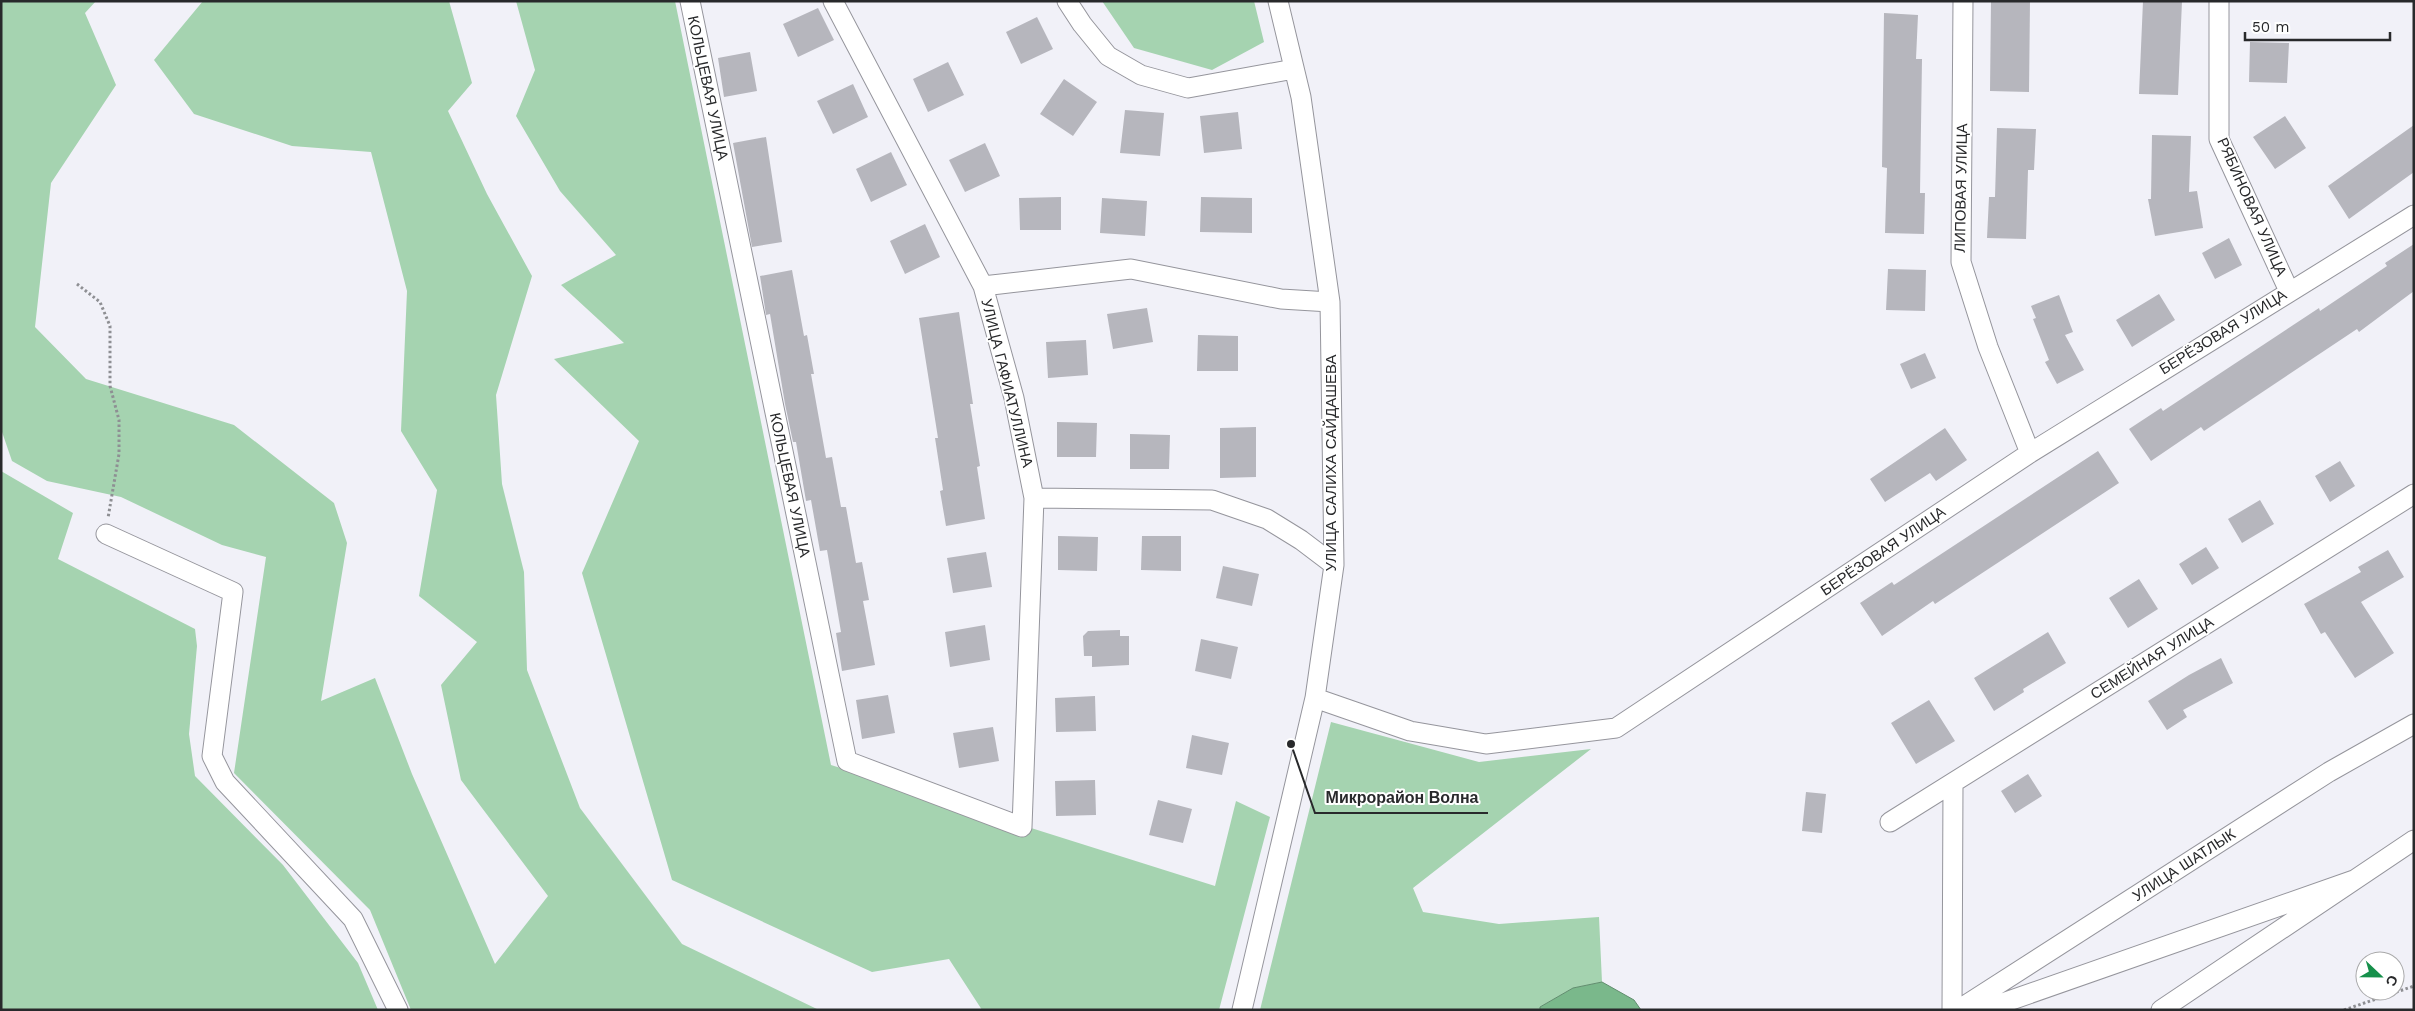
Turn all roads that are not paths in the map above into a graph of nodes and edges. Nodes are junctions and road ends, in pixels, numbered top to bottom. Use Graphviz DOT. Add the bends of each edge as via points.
graph roads {
  1 [pos="690,1"];
  2 [pos="833,1"];
  3 [pos="1067,1"];
  4 [pos="1278,1"];
  5 [pos="1963,1"];
  6 [pos="2219,1"];
  7 [pos="1294,69"];
  8 [pos="2414,215"];
  9 [pos="983,286"];
  10 [pos="2289,291"];
  11 [pos="1330,302"];
  12 [pos="2030,453"];
  13 [pos="2414,494"];
  14 [pos="1034,498"];
  15 [pos="106,534"];
  16 [pos="1334,565"];
  17 [pos="1315,698"];
  18 [pos="2414,724"];
  19 [pos="1953,785"];
  20 [pos="1024,802"];
  21 [pos="1890,822"];
  22 [pos="2414,840"];
  23 [pos="2354,880"];
  24 [pos="398,1010"];
  25 [pos="1242,1010"];
  26 [pos="1952,1010"];
  27 [pos="1958,1010"];
  28 [pos="1970,1010"];
  29 [pos="2161,1010"];
  1 -- 20 [label="street, КОЛЬЦЕВАЯ УЛИЦА" via="847,761 1022,827"];
  2 -- 9 [label="street, УЛИЦА ГАФИАТУЛЛИНА"];
  3 -- 7 [label="street" via="1108,56 1141,75 1188,88"];
  4 -- 7 [label="street, УЛИЦА САЛИХА САЙДАШЕВА"];
  5 -- 12 [label="street, ЛИПОВАЯ УЛИЦА" via="1961,262 1988,347"];
  6 -- 10 [label="street, РЯБИНОВАЯ УЛИЦА" via="2220,139"];
  7 -- 11 [label="street, УЛИЦА САЛИХА САЙДАШЕВА" via="1301,97"];
  8 -- 10 [label="street, БЕРЁЗОВАЯ УЛИЦА"];
  9 -- 11 [label="street" via="1131,269 1281,299"];
  9 -- 14 [label="street, УЛИЦА ГАФИАТУЛЛИНА" via="1014,398"];
  10 -- 12 [label="street, БЕРЁЗОВАЯ УЛИЦА"];
  11 -- 16 [label="street, УЛИЦА САЛИХА САЙДАШЕВА"];
  12 -- 17 [label="street, БЕРЁЗОВАЯ УЛИЦА" via="1616,728 1486,744 1410,731"];
  13 -- 19 [label="street, СЕМЕЙНАЯ УЛИЦА"];
  14 -- 16 [label="street" via="1212,500 1267,519"];
  14 -- 20 [label="street, УЛИЦА ГАФИАТУЛЛИНА"];
  15 -- 24 [label="street" via="233,592 212,756 225,782 352,919"];
  16 -- 17 [label="street, УЛИЦА САЛИХА САЙДАШЕВА"];
  17 -- 25 [label="street, УЛИЦА САЛИХА САЙДАШЕВА"];
  18 -- 27 [label="street, УЛИЦА ШАТЛЫК" via="2329,772"];
  19 -- 21 [label="street, СЕМЕЙНАЯ УЛИЦА"];
  19 -- 26 [label="street"];
  22 -- 23 [label="street"];
  23 -- 28 [label="street" via="2000,1004"];
  23 -- 29 [label="street"];
}
